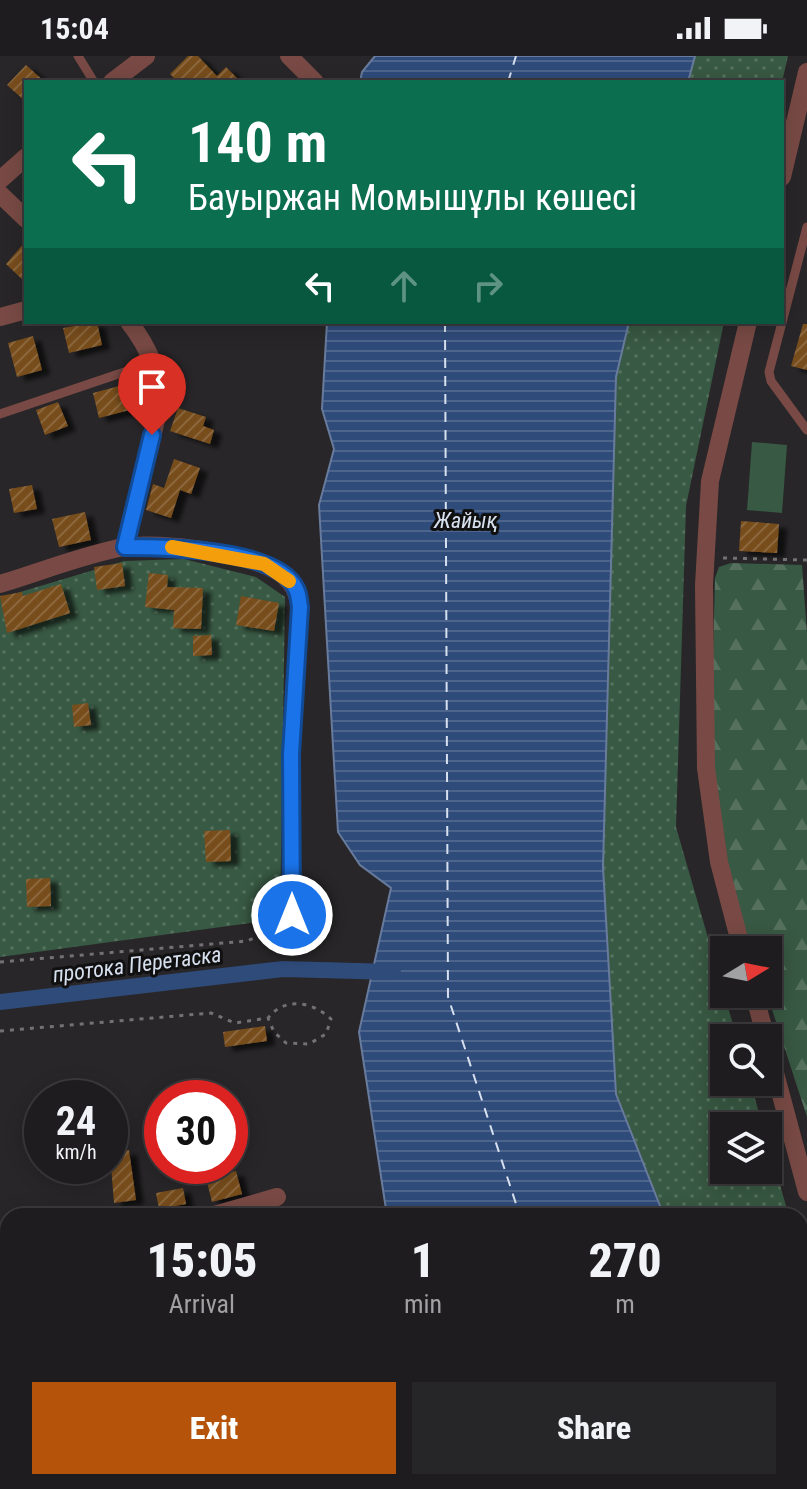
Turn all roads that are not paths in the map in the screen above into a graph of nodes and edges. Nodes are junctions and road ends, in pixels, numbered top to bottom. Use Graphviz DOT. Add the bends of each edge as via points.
graph roads {
  1 [pos="78,56"];
  2 [pos="146,56"];
  3 [pos="289,56"];
  4 [pos="807,72"];
  5 [pos="93,80"];
  6 [pos="115,80"];
  7 [pos="313,80"];
  8 [pos="24,159"];
  9 [pos="784,169"];
  10 [pos="0,180"];
  11 [pos="0,194"];
  12 [pos="24,217"];
  13 [pos="807,227"];
  14 [pos="24,311"];
  15 [pos="784,315"];
  16 [pos="0,317"];
  17 [pos="130,324"];
  18 [pos="748,324"];
  19 [pos="782,324"];
  20 [pos="154,362"];
  21 [pos="0,414"];
  22 [pos="807,430"];
  23 [pos="125,547"];
  24 [pos="0,584"];
  25 [pos="292,915"];
  26 [pos="738,936"];
  27 [pos="781,1096"];
  28 [pos="807,1192"];
  29 [pos="277,1197"];
  30 [pos="239,1208"];
  1 -- 5 [label="lane"];
  2 -- 6 [label="street"];
  3 -- 7 [label="street"];
  4 -- 9 [label="street"];
  8 -- 10 [label="street"];
  11 -- 12 [label="street"];
  13 -- 15 [label="lane"];
  14 -- 16 [label="street"];
  17 -- 20 [label="street"];
  18 -- 26 [label="street" via="710,481 705,558 706,768 719,862"];
  19 -- 22 [label="lane" via="771,381"];
  20 -- 21 [label="lane"];
  20 -- 23 [label="street" via="159,408"];
  23 -- 24 [label="street"];
  23 -- 25 [label="street" via="183,547 264,564 296,588 300,607 291,754"];
  27 -- 28 [label="street"];
  29 -- 30 [label="street"];
}
